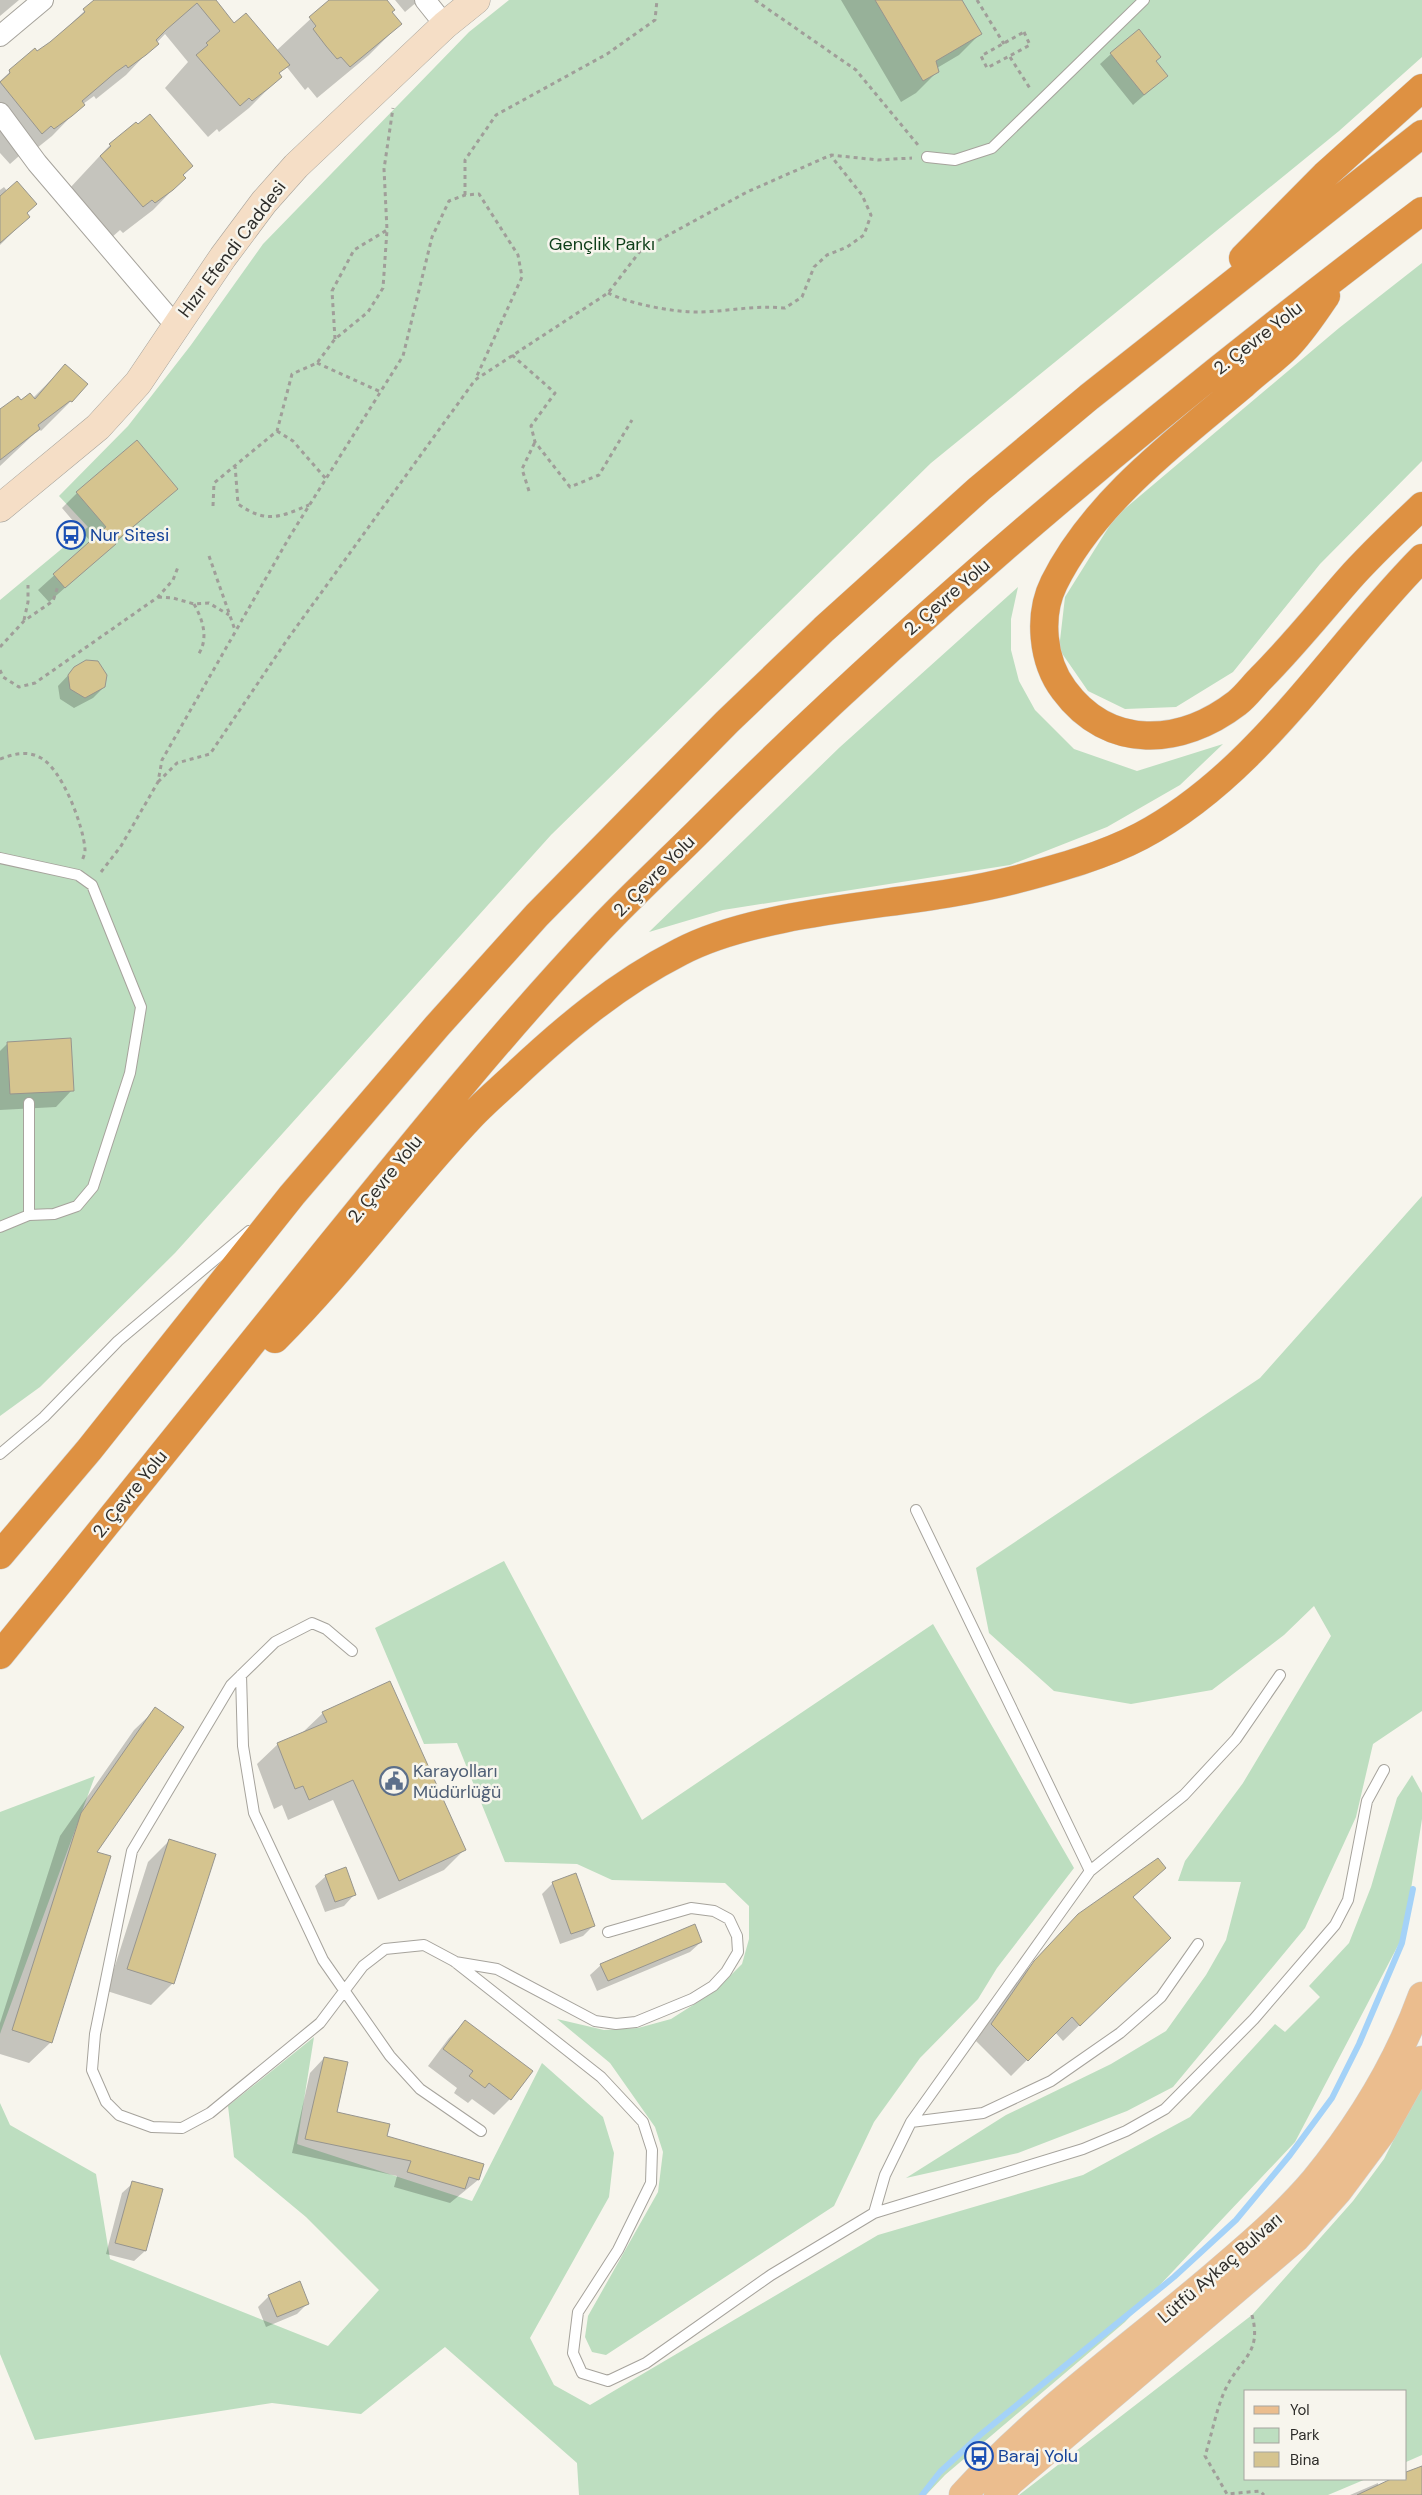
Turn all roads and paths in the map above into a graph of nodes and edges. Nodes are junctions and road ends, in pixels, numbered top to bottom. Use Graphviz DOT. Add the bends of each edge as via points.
graph roads {
  1 [pos="43,0"];
  2 [pos="425,0"];
  3 [pos="476,0"];
  4 [pos="657,0"];
  5 [pos="755,0"];
  6 [pos="977,0"];
  7 [pos="1144,0"];
  8 [pos="445,25"];
  9 [pos="0,36"];
  10 [pos="1004,44"];
  11 [pos="1010,57"];
  12 [pos="381,85"];
  13 [pos="1422,88"];
  14 [pos="1040,103"];
  15 [pos="0,113"];
  16 [pos="1422,134"];
  17 [pos="830,155"];
  18 [pos="928,157"];
  19 [pos="465,195"];
  20 [pos="1422,211"];
  21 [pos="387,230"];
  22 [pos="1350,265"];
  23 [pos="608,293"];
  24 [pos="175,325"];
  25 [pos="1179,326"];
  26 [pos="335,339"];
  27 [pos="512,356"];
  28 [pos="317,363"];
  29 [pos="475,380"];
  30 [pos="381,392"];
  31 [pos="632,420"];
  32 [pos="277,431"];
  33 [pos="534,442"];
  34 [pos="235,464"];
  35 [pos="326,479"];
  36 [pos="530,491"];
  37 [pos="310,504"];
  38 [pos="212,506"];
  39 [pos="1422,506"];
  40 [pos="0,508"];
  41 [pos="209,556"];
  42 [pos="1422,558"];
  43 [pos="178,567"];
  44 [pos="28,584"];
  45 [pos="58,586"];
  46 [pos="158,597"];
  47 [pos="194,604"];
  48 [pos="230,615"];
  49 [pos="24,621"];
  50 [pos="235,630"];
  51 [pos="0,647"];
  52 [pos="198,655"];
  53 [pos="0,670"];
  54 [pos="0,759"];
  55 [pos="158,782"];
  56 [pos="0,858"];
  57 [pos="78,875"];
  58 [pos="92,885"];
  59 [pos="29,1103"];
  60 [pos="292,1195"];
  61 [pos="29,1215"];
  62 [pos="0,1228"];
  63 [pos="224,1378"];
  64 [pos="0,1454"];
  65 [pos="916,1510"];
  66 [pos="0,1555"];
  67 [pos="352,1651"];
  68 [pos="0,1655"];
  69 [pos="241,1675"];
  70 [pos="1280,1675"];
  71 [pos="1384,1770"];
  72 [pos="1090,1871"];
  73 [pos="608,1932"];
  74 [pos="1198,1944"];
  75 [pos="454,1961"];
  76 [pos="343,1992"];
  77 [pos="1422,1996"];
  78 [pos="1422,2060"];
  79 [pos="911,2122"];
  80 [pos="481,2131"];
  81 [pos="874,2213"];
  82 [pos="1252,2315"];
  83 [pos="963,2495"];
  84 [pos="998,2495"];
  85 [pos="1264,2495"];
  1 -- 9 [label="street"];
  2 -- 8 [label="street"];
  3 -- 8 [label="street, Hızır Efendi Caddesi"];
  4 -- 19 [label="path" via="654,20 615,48 496,115 465,160"];
  5 -- 18 [label="path" via="856,70"];
  6 -- 10 [label="path"];
  7 -- 14 [label="lane"];
  8 -- 12 [label="street, Hızır Efendi Caddesi"];
  10 -- 11 [label="path" via="1024,32 1030,45"];
  10 -- 11 [label="path" via="981,56 987,68"];
  11 -- 14 [label="path"];
  12 -- 21 [label="path" via="394,109 384,170"];
  12 -- 24 [label="street, Hızır Efendi Caddesi" via="296,166 264,202"];
  13 -- 25 [label="highway" via="1325,175"];
  14 -- 18 [label="lane" via="992,148 955,160"];
  15 -- 24 [label="street" via="38,163"];
  16 -- 25 [label="highway"];
  17 -- 18 [label="path" via="878,160"];
  17 -- 23 [label="path" via="747,192 641,250"];
  17 -- 23 [label="path" via="862,195 871,215 864,235 827,255 814,267 802,297 786,308 760,306 700,312 625,301"];
  19 -- 29 [label="path" via="479,194 518,255 522,278"];
  19 -- 30 [label="path" via="450,201 432,237 403,356"];
  20 -- 22 [label="highway, 2. Çevre Yolu"];
  21 -- 26 [label="path" via="383,288 368,312"];
  21 -- 26 [label="path" via="354,250 332,291"];
  22 -- 39 [label="highway" via="1288,346 1177,440 1081,538 1052,587 1045,613 1045,641 1050,665 1074,703 1088,715 1123,733 1164,736 1201,725 1237,703 1359,567"];
  22 -- 63 [label="highway, 2. Çevre Yolu" via="1172,406 954,590 850,683 733,797 600,930 515,1025 396,1165"];
  23 -- 27 [label="path"];
  24 -- 40 [label="street, Hızır Efendi Caddesi" via="138,383 98,427"];
  25 -- 60 [label="highway" via="979,489 831,622 727,722 537,914"];
  26 -- 28 [label="path"];
  27 -- 29 [label="path"];
  27 -- 33 [label="path" via="555,393 531,426"];
  28 -- 30 [label="path"];
  28 -- 32 [label="path" via="292,374"];
  29 -- 55 [label="path" via="287,640 210,754 177,764"];
  30 -- 35 [label="path"];
  31 -- 33 [label="path" via="599,475 570,487"];
  32 -- 34 [label="path"];
  32 -- 35 [label="path" via="293,441"];
  33 -- 36 [label="path" via="522,469"];
  34 -- 37 [label="path" via="238,504 253,514 280,517"];
  34 -- 38 [label="path" via="214,484"];
  35 -- 37 [label="path"];
  37 -- 50 [label="path"];
  41 -- 48 [label="path"];
  42 -- 63 [label="highway" via="1267,734 1225,776 1189,805 1141,836 1094,856 1016,880 829,909 728,932 683,950 636,977 574,1020 467,1121 318,1296 264,1350"];
  43 -- 46 [label="path" via="173,580"];
  44 -- 49 [label="path"];
  45 -- 49 [label="path" via="53,602"];
  46 -- 47 [label="path"];
  46 -- 53 [label="path" via="35,684 19,687 3,677"];
  47 -- 48 [label="path" via="209,604"];
  47 -- 52 [label="path" via="204,631 204,646"];
  48 -- 50 [label="path"];
  49 -- 51 [label="path"];
  50 -- 55 [label="path" via="162,760"];
  54 -- 57 [label="path" via="26,752 42,758 58,773 86,852"];
  55 -- 58 [label="path" via="121,846"];
  56 -- 57 [label="lane"];
  57 -- 58 [label="lane"];
  58 -- 61 [label="lane" via="141,1007 130,1073 93,1187 77,1206 54,1214"];
  59 -- 61 [label="lane"];
  60 -- 64 [label="lane" via="118,1341 44,1417"];
  60 -- 66 [label="highway" via="89,1450"];
  61 -- 62 [label="lane"];
  63 -- 68 [label="highway, 2. Çevre Yolu"];
  65 -- 72 [label="lane"];
  67 -- 69 [label="lane" via="326,1629 312,1623 275,1642"];
  69 -- 76 [label="lane" via="243,1746 254,1812 323,1960"];
  69 -- 76 [label="lane" via="231,1684 132,1851 95,2034 92,2070 106,2102 119,2115 152,2127 182,2128 210,2113 320,2023"];
  70 -- 72 [label="lane" via="1236,1739 1184,1795"];
  71 -- 81 [label="lane" via="1367,1801 1348,1900 1335,1925 1254,2019 1165,2109 1126,2131 1083,2149"];
  72 -- 79 [label="lane"];
  73 -- 75 [label="lane" via="691,1908 714,1911 729,1919 737,1936 738,1952 713,1986 692,1999 636,2022 616,2024 595,2022 497,1969"];
  74 -- 79 [label="lane" via="1161,1997 1120,2033 1051,2081 982,2113"];
  75 -- 76 [label="lane" via="424,1945 385,1949 363,1966"];
  75 -- 81 [label="lane" via="601,2077 643,2122 652,2150 651,2183 618,2250 578,2312 573,2353 582,2373 608,2381 646,2363 771,2275"];
  76 -- 80 [label="lane" via="390,2056 420,2089"];
  77 -- 83 [label="main road, Lütfü Aykaç Bulvarı" via="1392,2066 1314,2181 1261,2235 1040,2419"];
  78 -- 84 [label="main road, Lütfü Aykaç Bulvarı" via="1382,2132 1338,2191 1296,2238"];
  79 -- 81 [label="lane" via="885,2176"];
  82 -- 85 [label="path" via="1255,2344 1226,2388 1205,2456 1227,2494 1260,2491"];
}
